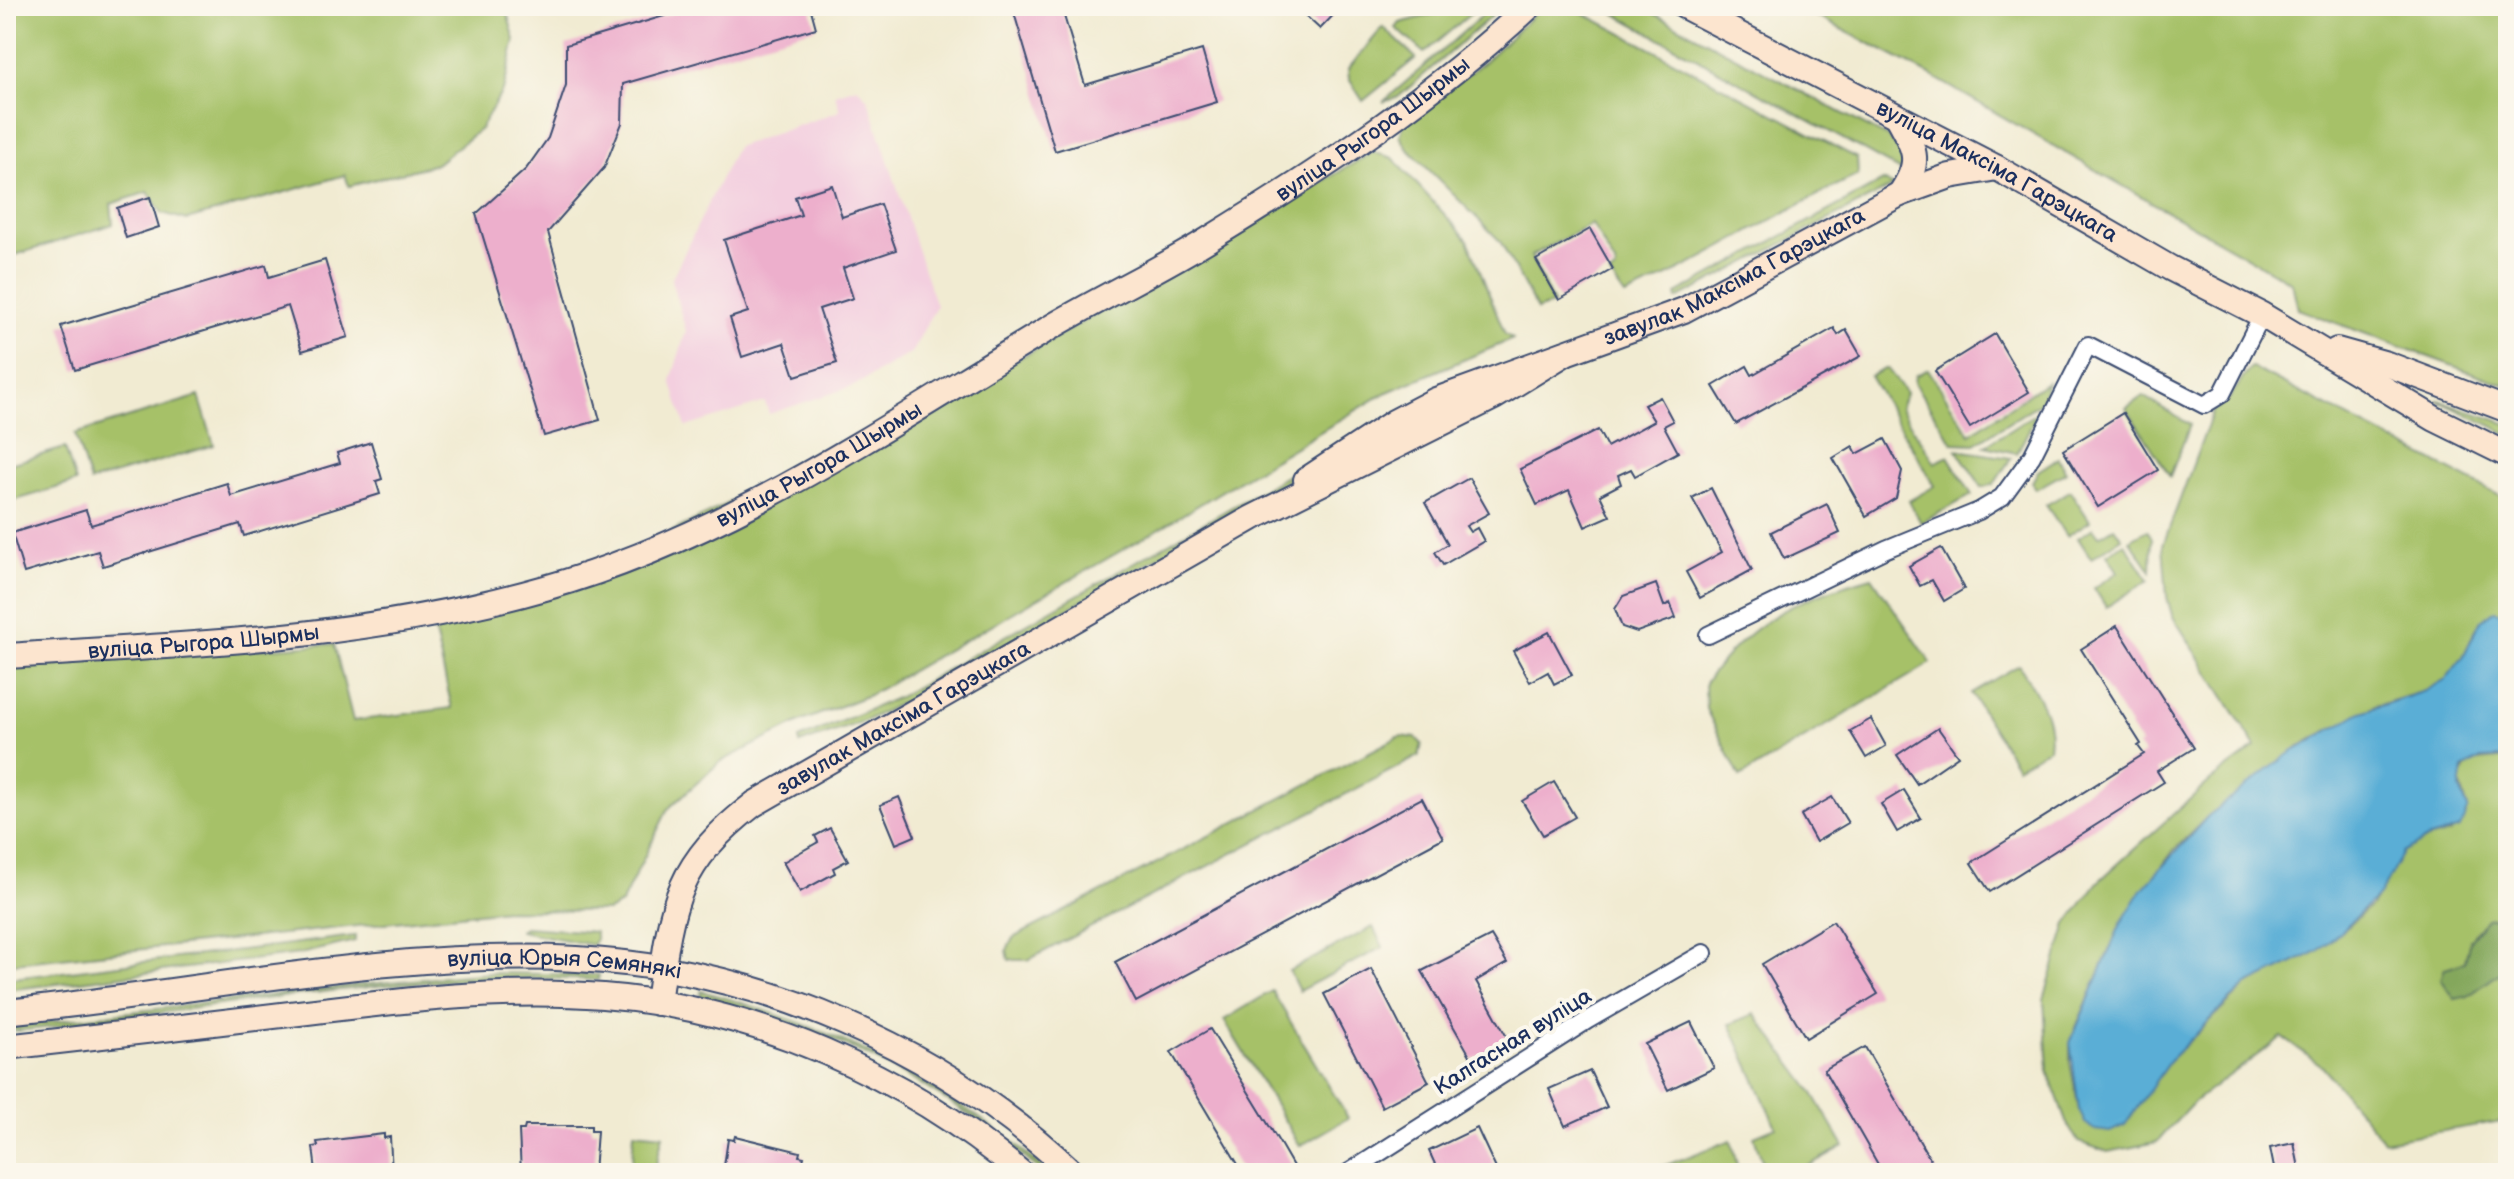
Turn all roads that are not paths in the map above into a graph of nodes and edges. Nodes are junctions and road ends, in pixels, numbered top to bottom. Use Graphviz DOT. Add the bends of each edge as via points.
graph roads {
  1 [pos="1530,6"];
  2 [pos="1684,6"];
  3 [pos="1898,119"];
  4 [pos="1997,168"];
  5 [pos="1900,194"];
  6 [pos="2262,315"];
  7 [pos="2306,341"];
  8 [pos="2508,410"];
  9 [pos="2508,455"];
  10 [pos="1708,635"];
  11 [pos="6,656"];
  12 [pos="1704,953"];
  13 [pos="663,969"];
  14 [pos="658,1003"];
  15 [pos="6,1012"];
  16 [pos="6,1047"];
  17 [pos="1021,1173"];
  18 [pos="1073,1173"];
  19 [pos="1348,1173"];
  1 -- 11 [label="main road, вуліца Рыгора Шырмы" via="1485,48 1378,129 1213,237 1048,329 850,450 708,525 546,588 392,622 295,637"];
  2 -- 3 [label="main road, вуліца Максіма Гарэцкага"];
  3 -- 4 [label="main road, вуліца Максіма Гарэцкага"];
  3 -- 5 [label="main road" via="1915,159 1914,173"];
  4 -- 5 [label="main road, завулак Максіма Гарэцкага" via="1950,176"];
  4 -- 6 [label="main road, вуліца Максіма Гарэцкага"];
  5 -- 13 [label="main road, завулак Максіма Гарэцкага" via="1705,300 1436,400 1338,457 1252,518 754,804 720,830 691,869 677,895"];
  6 -- 7 [label="main road, вуліца Максіма Гарэцкага"];
  6 -- 10 [label="street" via="2222,394 2204,405 2088,345 2032,456 2002,497"];
  7 -- 8 [label="main road, вуліца Максіма Гарэцкага" via="2387,364"];
  7 -- 9 [label="main road, вуліца Максіма Гарэцкага" via="2435,419"];
  12 -- 19 [label="street, Калгасная вуліца"];
  13 -- 14 [label="main road, завулак Максіма Гарэцкага"];
  13 -- 15 [label="main road, вуліца Юрыя Семянякі" via="578,959 445,961"];
  13 -- 18 [label="main road, вуліца Юрыя Семянякі" via="783,999 862,1031 965,1088"];
  14 -- 16 [label="main road, вуліца Юрыя Семянякі" via="575,994 478,995"];
  14 -- 17 [label="main road, вуліца Юрыя Семянякі" via="773,1032 854,1065 945,1117"];
}
